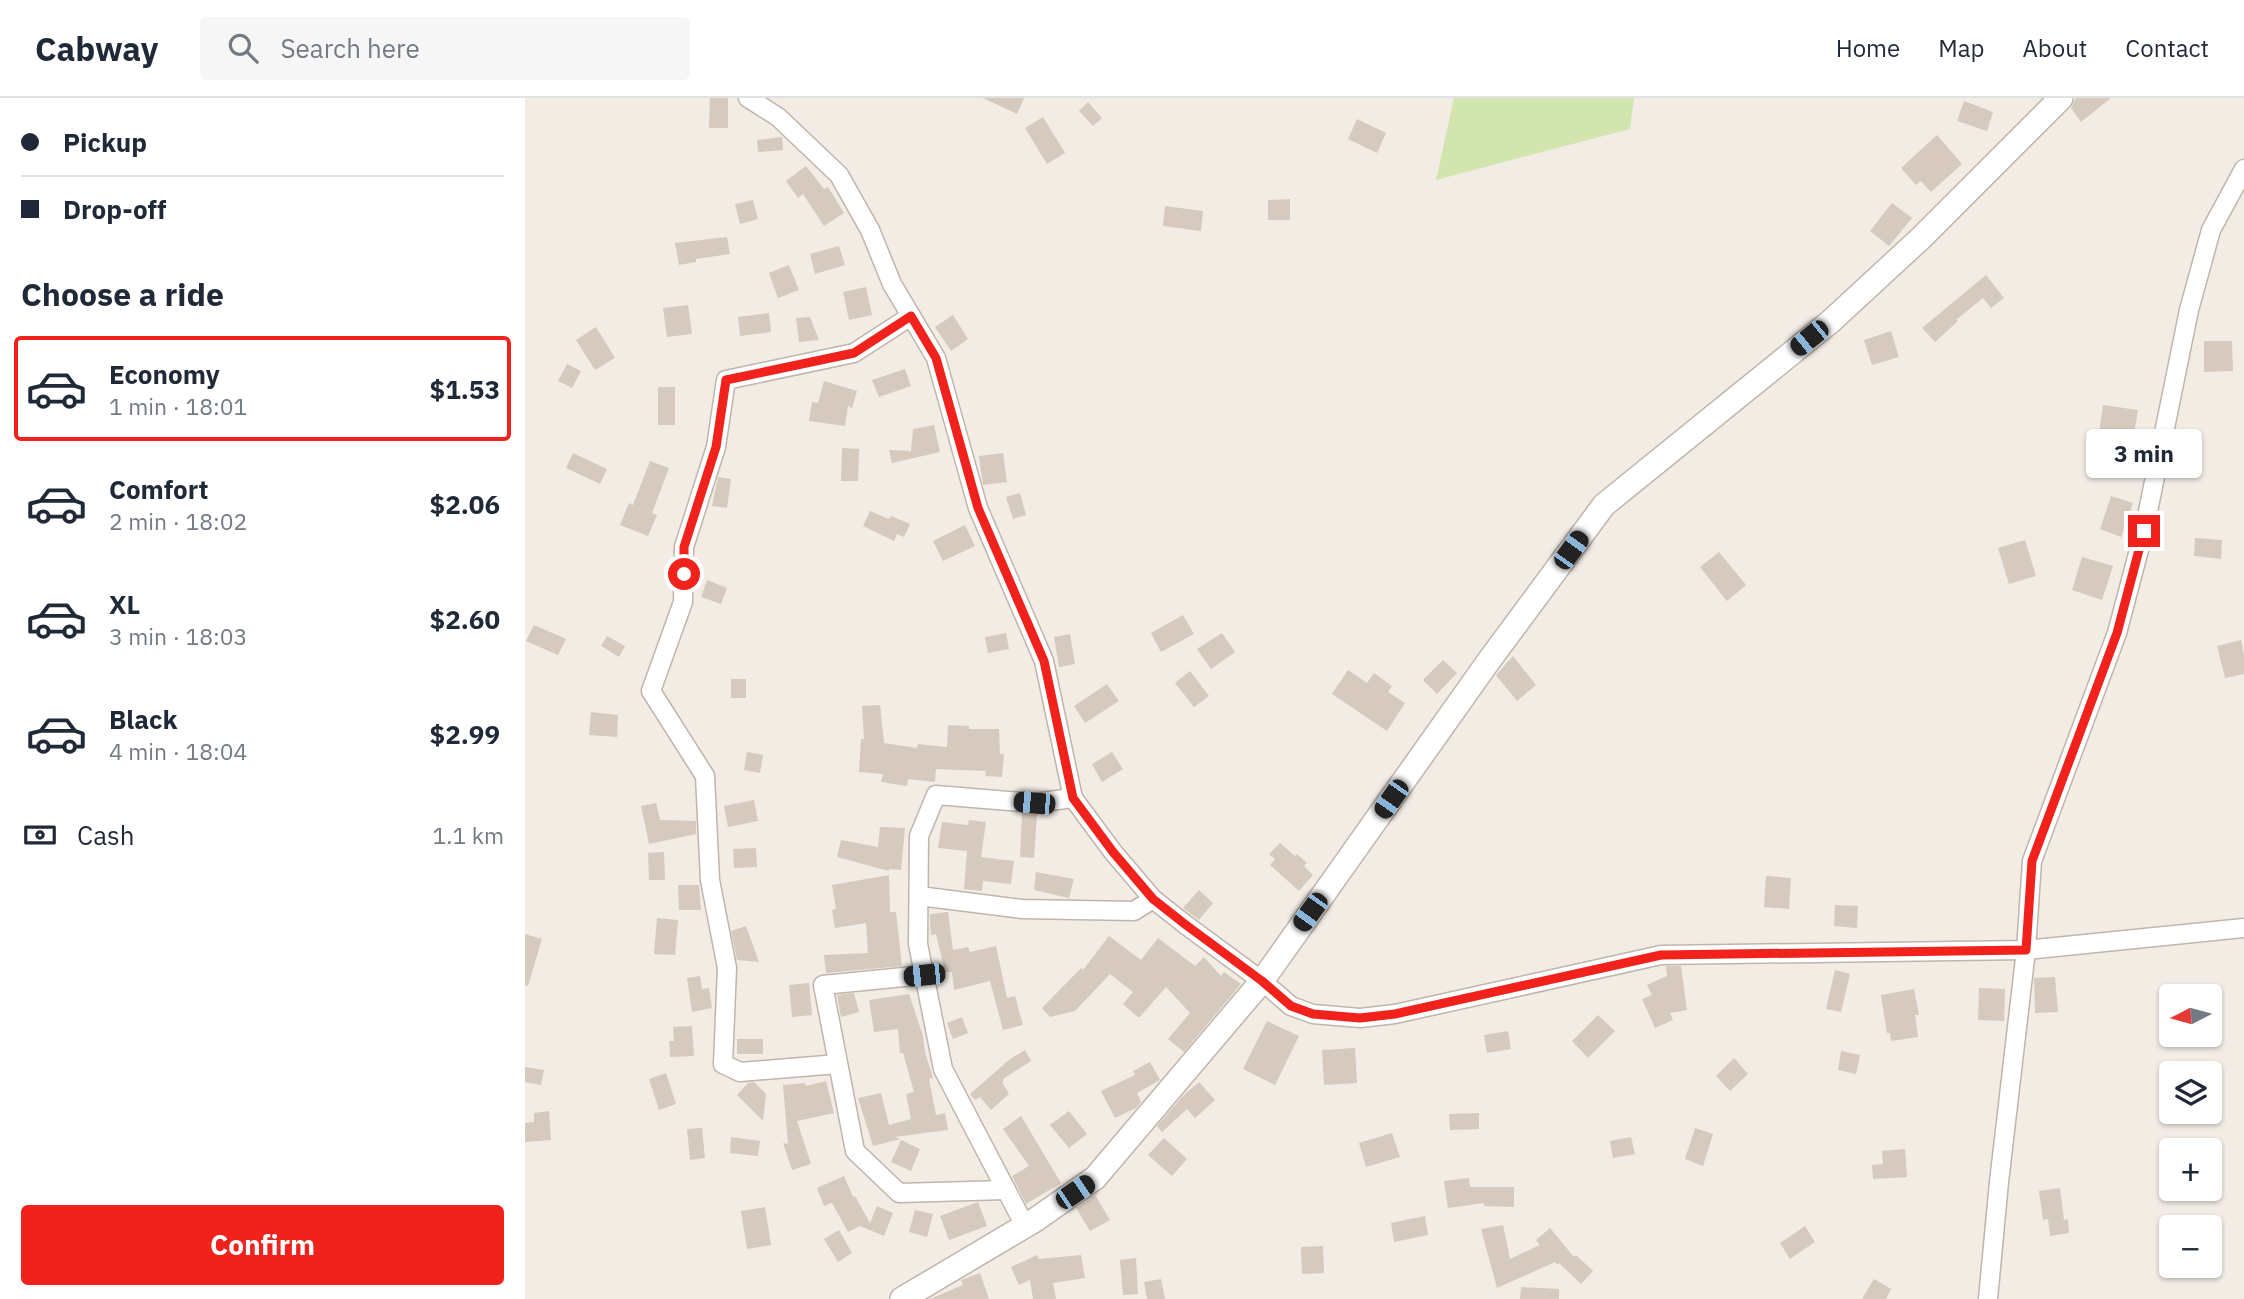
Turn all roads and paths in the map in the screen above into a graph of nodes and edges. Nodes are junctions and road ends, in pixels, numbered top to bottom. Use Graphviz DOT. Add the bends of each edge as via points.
graph roads {
  1 [pos="748,98"];
  2 [pos="2061,98"];
  3 [pos="2244,169"];
  4 [pos="911,316"];
  5 [pos="1073,798"];
  6 [pos="919,895"];
  7 [pos="1153,899"];
  8 [pos="2244,928"];
  9 [pos="2026,950"];
  10 [pos="924,975"];
  11 [pos="1262,981"];
  12 [pos="838,1064"];
  13 [pos="1006,1190"];
  14 [pos="1024,1226"];
  15 [pos="902,1299"];
  16 [pos="1989,1299"];
  1 -- 4 [label="street" via="778,117 839,175"];
  2 -- 11 [label="street" via="1830,322 1604,505"];
  3 -- 9 [label="street" via="2211,230 2117,633 2032,861"];
  4 -- 5 [label="street" via="936,358 978,508 1044,661"];
  4 -- 12 [label="street" via="854,353 726,380 716,447 684,547 683,602 651,691 705,776 710,880 727,968 723,1064 740,1072"];
  5 -- 6 [label="street" via="1034,803 936,795 919,836"];
  5 -- 7 [label="street"];
  6 -- 7 [label="street" via="1022,909 1133,911"];
  6 -- 10 [label="street" via="918,944"];
  7 -- 11 [label="street"];
  8 -- 9 [label="street"];
  9 -- 11 [label="street" via="1661,955 1360,1018 1313,1014 1291,1006"];
  9 -- 16 [label="street"];
  10 -- 12 [label="street" via="823,985"];
  10 -- 13 [label="street" via="943,1069"];
  11 -- 14 [label="street" via="1095,1178"];
  12 -- 13 [label="street" via="855,1151 899,1193"];
  13 -- 14 [label="street"];
  14 -- 15 [label="street"];
}
